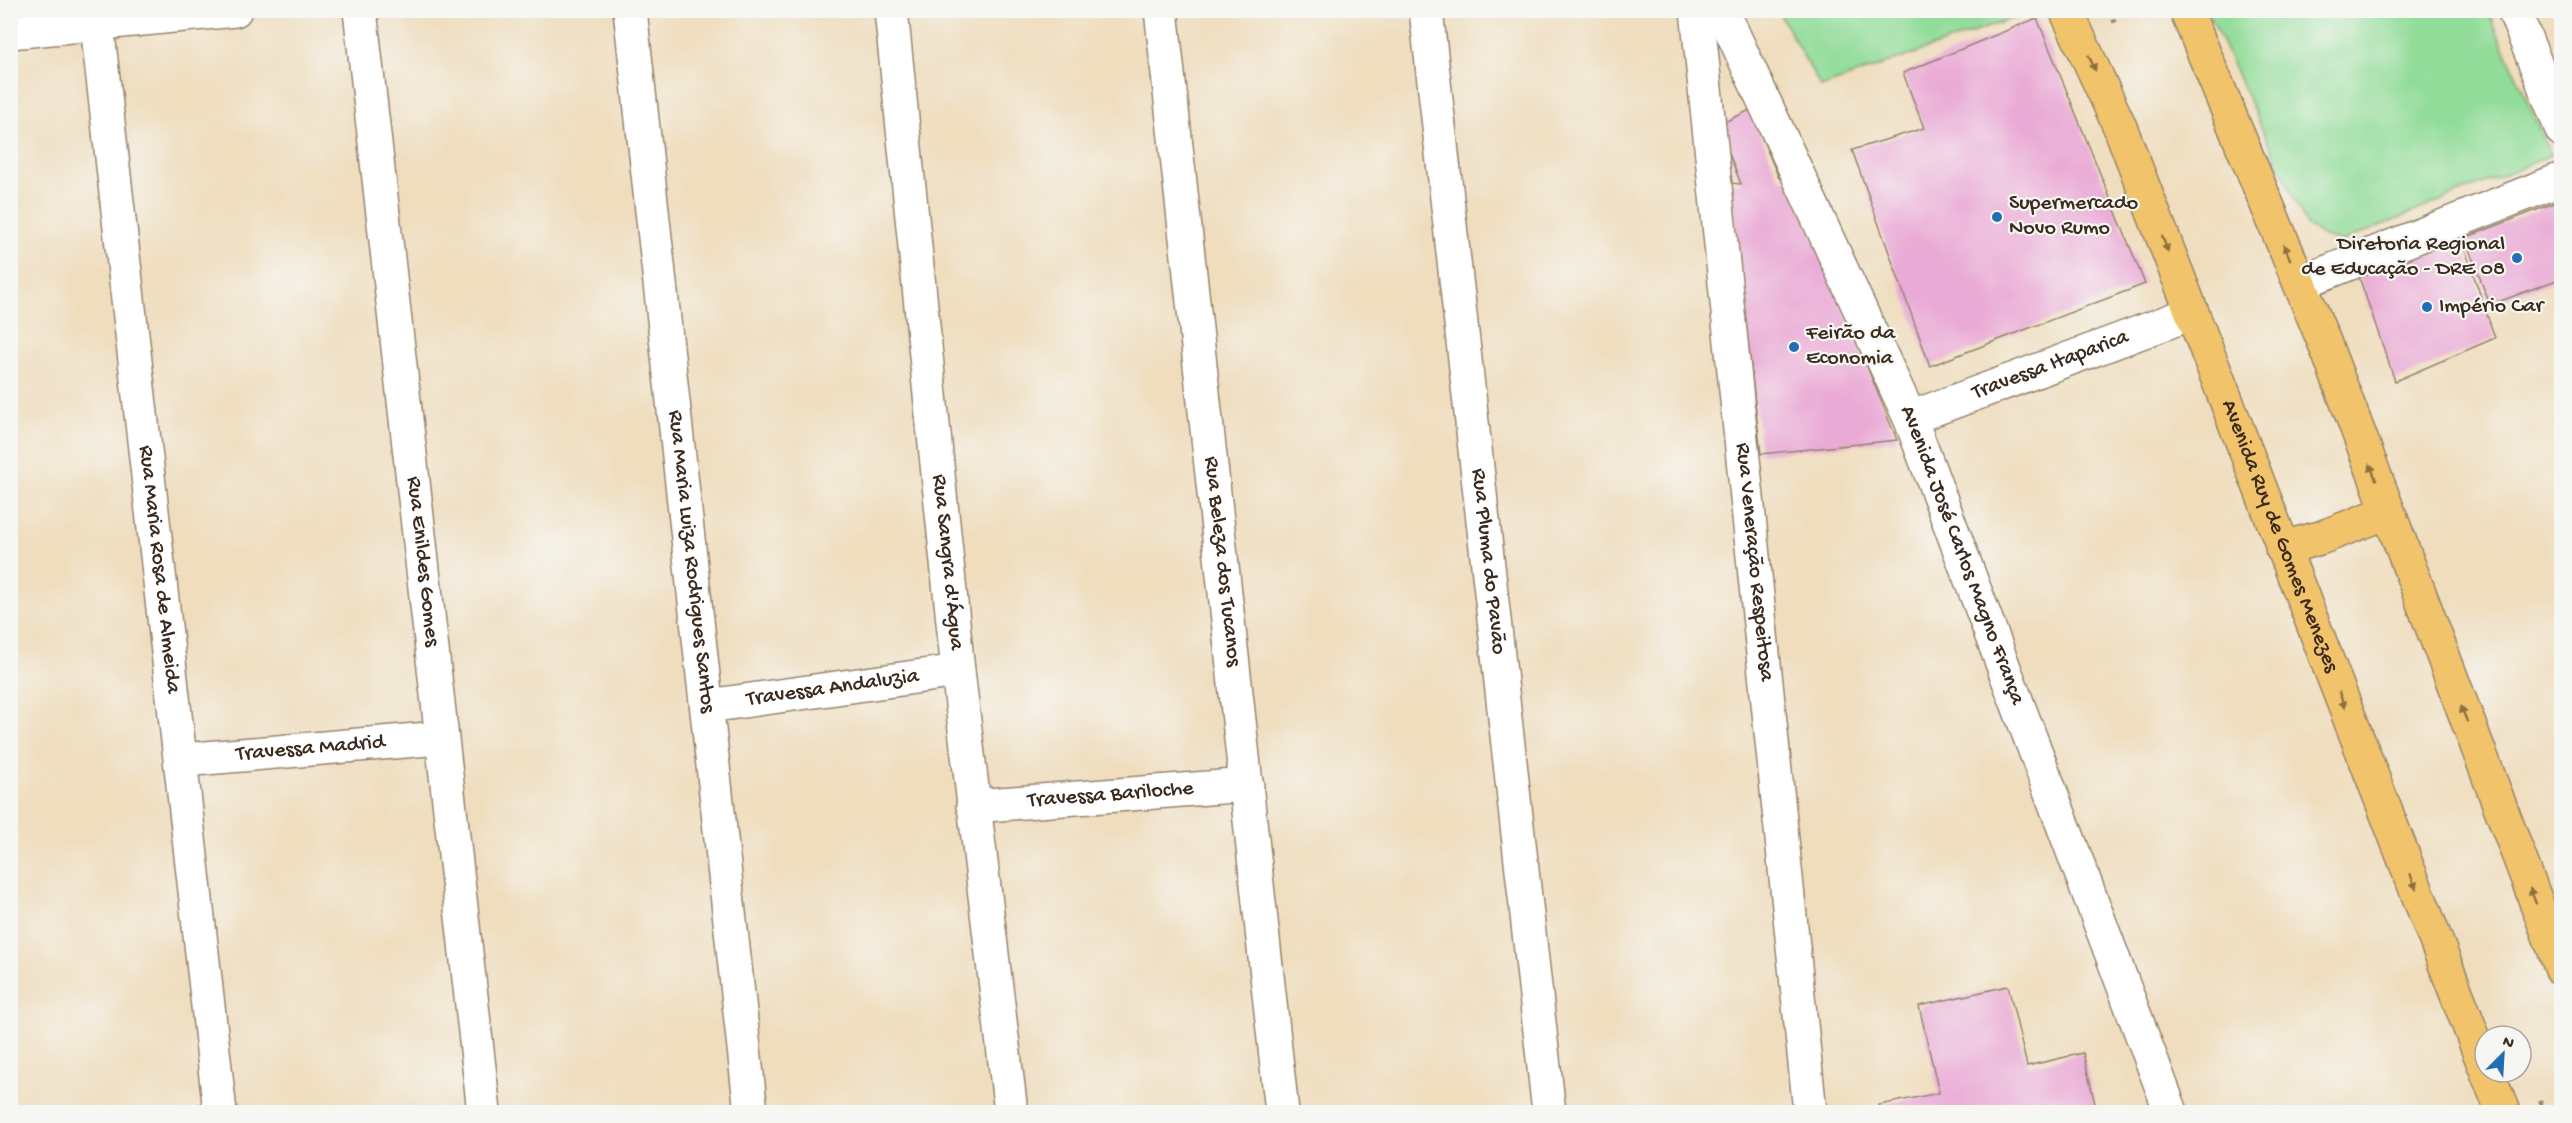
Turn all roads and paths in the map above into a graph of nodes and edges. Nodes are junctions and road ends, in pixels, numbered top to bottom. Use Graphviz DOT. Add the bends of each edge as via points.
graph roads {
  1 [pos="235,10"];
  2 [pos="360,10"];
  3 [pos="630,10"];
  4 [pos="891,10"];
  5 [pos="1161,10"];
  6 [pos="1426,10"];
  7 [pos="1697,10"];
  8 [pos="1722,10"];
  9 [pos="2066,10"];
  10 [pos="2186,10"];
  11 [pos="2514,10"];
  12 [pos="97,25"];
  13 [pos="10,32"];
  14 [pos="2562,130"];
  15 [pos="2562,179"];
  16 [pos="2300,283"];
  17 [pos="2192,313"];
  18 [pos="1910,418"];
  19 [pos="2388,512"];
  20 [pos="2282,548"];
  21 [pos="958,671"];
  22 [pos="708,706"];
  23 [pos="440,738"];
  24 [pos="182,760"];
  25 [pos="1247,785"];
  26 [pos="974,806"];
  27 [pos="2562,970"];
  28 [pos="2473,1036"];
  29 [pos="2492,1084"];
  30 [pos="220,1113"];
  31 [pos="484,1113"];
  32 [pos="751,1113"];
  33 [pos="1011,1113"];
  34 [pos="1281,1113"];
  35 [pos="1549,1113"];
  36 [pos="1810,1113"];
  37 [pos="2171,1113"];
  38 [pos="2503,1113"];
  1 -- 12 [label="street"];
  2 -- 23 [label="street, Rua Enildes Gomes"];
  3 -- 22 [label="street, Rua Maria Luiza Rodrigues Santos"];
  4 -- 21 [label="street, Rua Sangra d'Água"];
  5 -- 25 [label="street, Rua Beleza dos Tucanos"];
  6 -- 35 [label="street, Rua Pluma do Pavão"];
  7 -- 36 [label="street, Rua Veneração Respeitosa"];
  8 -- 18 [label="street, Avenida José Carlos Magno França"];
  9 -- 17 [label="main road, Avenida Ruy de Gomes Menezes, one-way" via="2120,127"];
  16 -- 10 [label="main road, one-way"];
  11 -- 14 [label="street"];
  12 -- 13 [label="street"];
  12 -- 24 [label="street, Rua Maria Rosa de Almeida"];
  15 -- 16 [label="street"];
  19 -- 16 [label="main road, one-way"];
  17 -- 18 [label="street, Travessa Itaparica"];
  17 -- 20 [label="main road, Avenida Ruy de Gomes Menezes"];
  18 -- 37 [label="street, Avenida José Carlos Magno França"];
  19 -- 20 [label="main road"];
  27 -- 19 [label="main road, one-way"];
  20 -- 28 [label="main road, Avenida Ruy de Gomes Menezes, one-way"];
  21 -- 22 [label="street, Travessa Andaluzia"];
  21 -- 26 [label="street, Rua Sangra d'Água"];
  22 -- 32 [label="street, Rua Maria Luiza Rodrigues Santos"];
  23 -- 24 [label="street, Travessa Madrid"];
  23 -- 31 [label="street, Rua Enildes Gomes"];
  24 -- 30 [label="street, Rua Maria Rosa de Almeida"];
  25 -- 26 [label="street, Travessa Bariloche"];
  25 -- 34 [label="street, Rua Beleza dos Tucanos"];
  26 -- 33 [label="street, Rua Sangra d'Água"];
  29 -- 38 [label="main road"];
}
